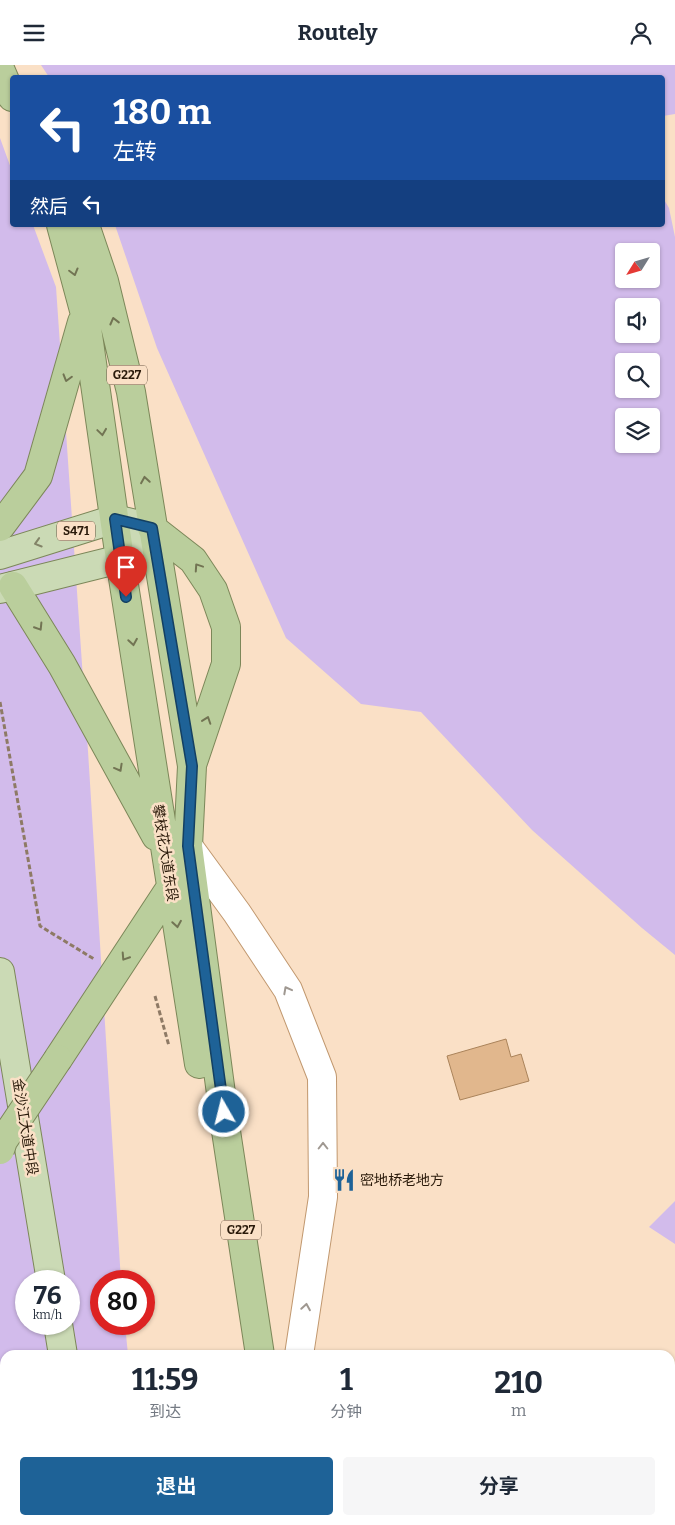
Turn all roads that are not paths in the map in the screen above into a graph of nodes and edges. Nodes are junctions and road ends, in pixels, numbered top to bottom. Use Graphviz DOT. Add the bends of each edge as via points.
graph roads {
  1 [pos="0,69"];
  2 [pos="10,92"];
  3 [pos="62,227"];
  4 [pos="86,227"];
  5 [pos="85,314"];
  6 [pos="115,519"];
  7 [pos="0,527"];
  8 [pos="152,528"];
  9 [pos="0,555"];
  10 [pos="120,559"];
  11 [pos="6,587"];
  12 [pos="192,766"];
  13 [pos="177,849"];
  14 [pos="171,887"];
  15 [pos="0,973"];
  16 [pos="0,1150"];
  17 [pos="49,1270"];
  18 [pos="60,1335"];
  19 [pos="62,1350"];
  20 [pos="242,1350"];
  21 [pos="259,1350"];
  22 [pos="300,1350"];
  1 -- 2 [label="highway"];
  3 -- 5 [label="highway, G227, one-way"];
  8 -- 4 [label="highway, G227, one-way" via="131,392 104,281"];
  5 -- 6 [label="highway, G227, one-way"];
  5 -- 7 [label="highway, one-way" via="38,476"];
  6 -- 8 [label="main road, S471"];
  6 -- 9 [label="main road, S471, one-way"];
  6 -- 10 [label="highway, 攀枝花大道东段 / G227"];
  8 -- 10 [label="main road"];
  8 -- 12 [label="highway, 攀枝花大道东段 / G227"];
  12 -- 8 [label="highway, one-way" via="226,664 226,627 213,590 193,560"];
  10 -- 11 [label="main road"];
  10 -- 13 [label="highway, 攀枝花大道东段 / G227, one-way"];
  11 -- 13 [label="highway, one-way" via="62,665"];
  12 -- 13 [label="highway, 攀枝花大道东段 / G227"];
  13 -- 14 [label="highway, 攀枝花大道东段 / G227"];
  13 -- 21 [label="highway, 攀枝花大道东段 / G227" via="231,1161"];
  22 -- 13 [label="street, one-way" via="323,1197 322,1077 288,991 237,913"];
  14 -- 16 [label="highway, one-way, bridge"];
  14 -- 20 [label="highway, 攀枝花大道东段 / G227, one-way"];
  15 -- 17 [label="main road, 金沙江大道中段"];
  18 -- 19 [label="main road"];
}
